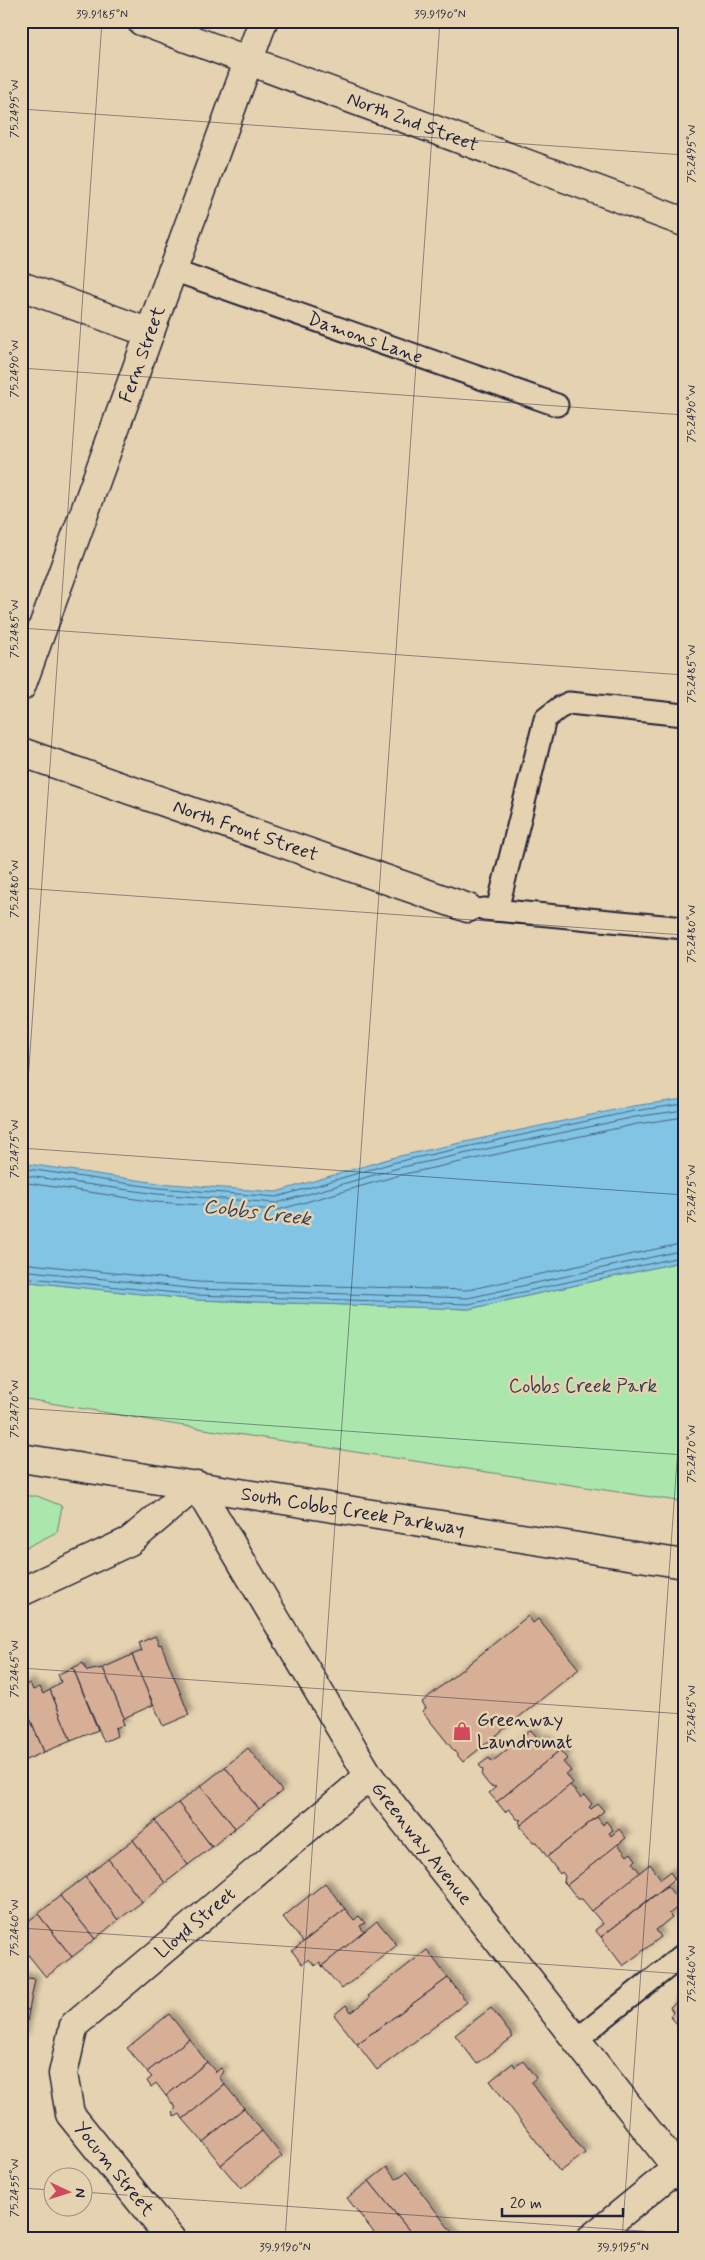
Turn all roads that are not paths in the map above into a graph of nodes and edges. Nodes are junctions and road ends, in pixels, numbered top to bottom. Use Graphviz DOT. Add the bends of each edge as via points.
graph roads {
  1 [pos="141,21"];
  2 [pos="263,21"];
  3 [pos="249,61"];
  4 [pos="684,222"];
  5 [pos="173,270"];
  6 [pos="21,286"];
  7 [pos="150,333"];
  8 [pos="557,405"];
  9 [pos="21,688"];
  10 [pos="684,715"];
  11 [pos="21,752"];
  12 [pos="468,908"];
  13 [pos="497,910"];
  14 [pos="684,928"];
  15 [pos="21,1458"];
  16 [pos="196,1485"];
  17 [pos="684,1564"];
  18 [pos="21,1592"];
  19 [pos="369,1776"];
  20 [pos="684,1954"];
  21 [pos="576,2040"];
  22 [pos="67,2094"];
  23 [pos="680,2172"];
  24 [pos="171,2239"];
  25 [pos="590,2239"];
  1 -- 3 [label="street, North 2nd Street"];
  2 -- 3 [label="street, Fern Street"];
  3 -- 4 [label="street, North 2nd Street"];
  3 -- 5 [label="street, Fern Street"];
  5 -- 7 [label="street, Fern Street"];
  5 -- 8 [label="lane, Damons Lane"];
  6 -- 7 [label="street"];
  7 -- 9 [label="street, Fern Street"];
  10 -- 13 [label="lane" via="569,703 545,719"];
  11 -- 12 [label="street, North Front Street"];
  12 -- 13 [label="lane"];
  13 -- 14 [label="lane"];
  15 -- 16 [label="street, South Cobbs Creek Parkway"];
  16 -- 17 [label="street, South Cobbs Creek Parkway"];
  16 -- 18 [label="street" via="130,1541"];
  16 -- 19 [label="street, Greenway Avenue"];
  19 -- 21 [label="street, Greenway Avenue"];
  19 -- 22 [label="street, Lloyd Street" via="74,2025 64,2074"];
  20 -- 21 [label="lane"];
  21 -- 23 [label="street, Greenway Avenue"];
  22 -- 24 [label="street, Yocum Street" via="70,2114"];
  23 -- 25 [label="street"];
}
